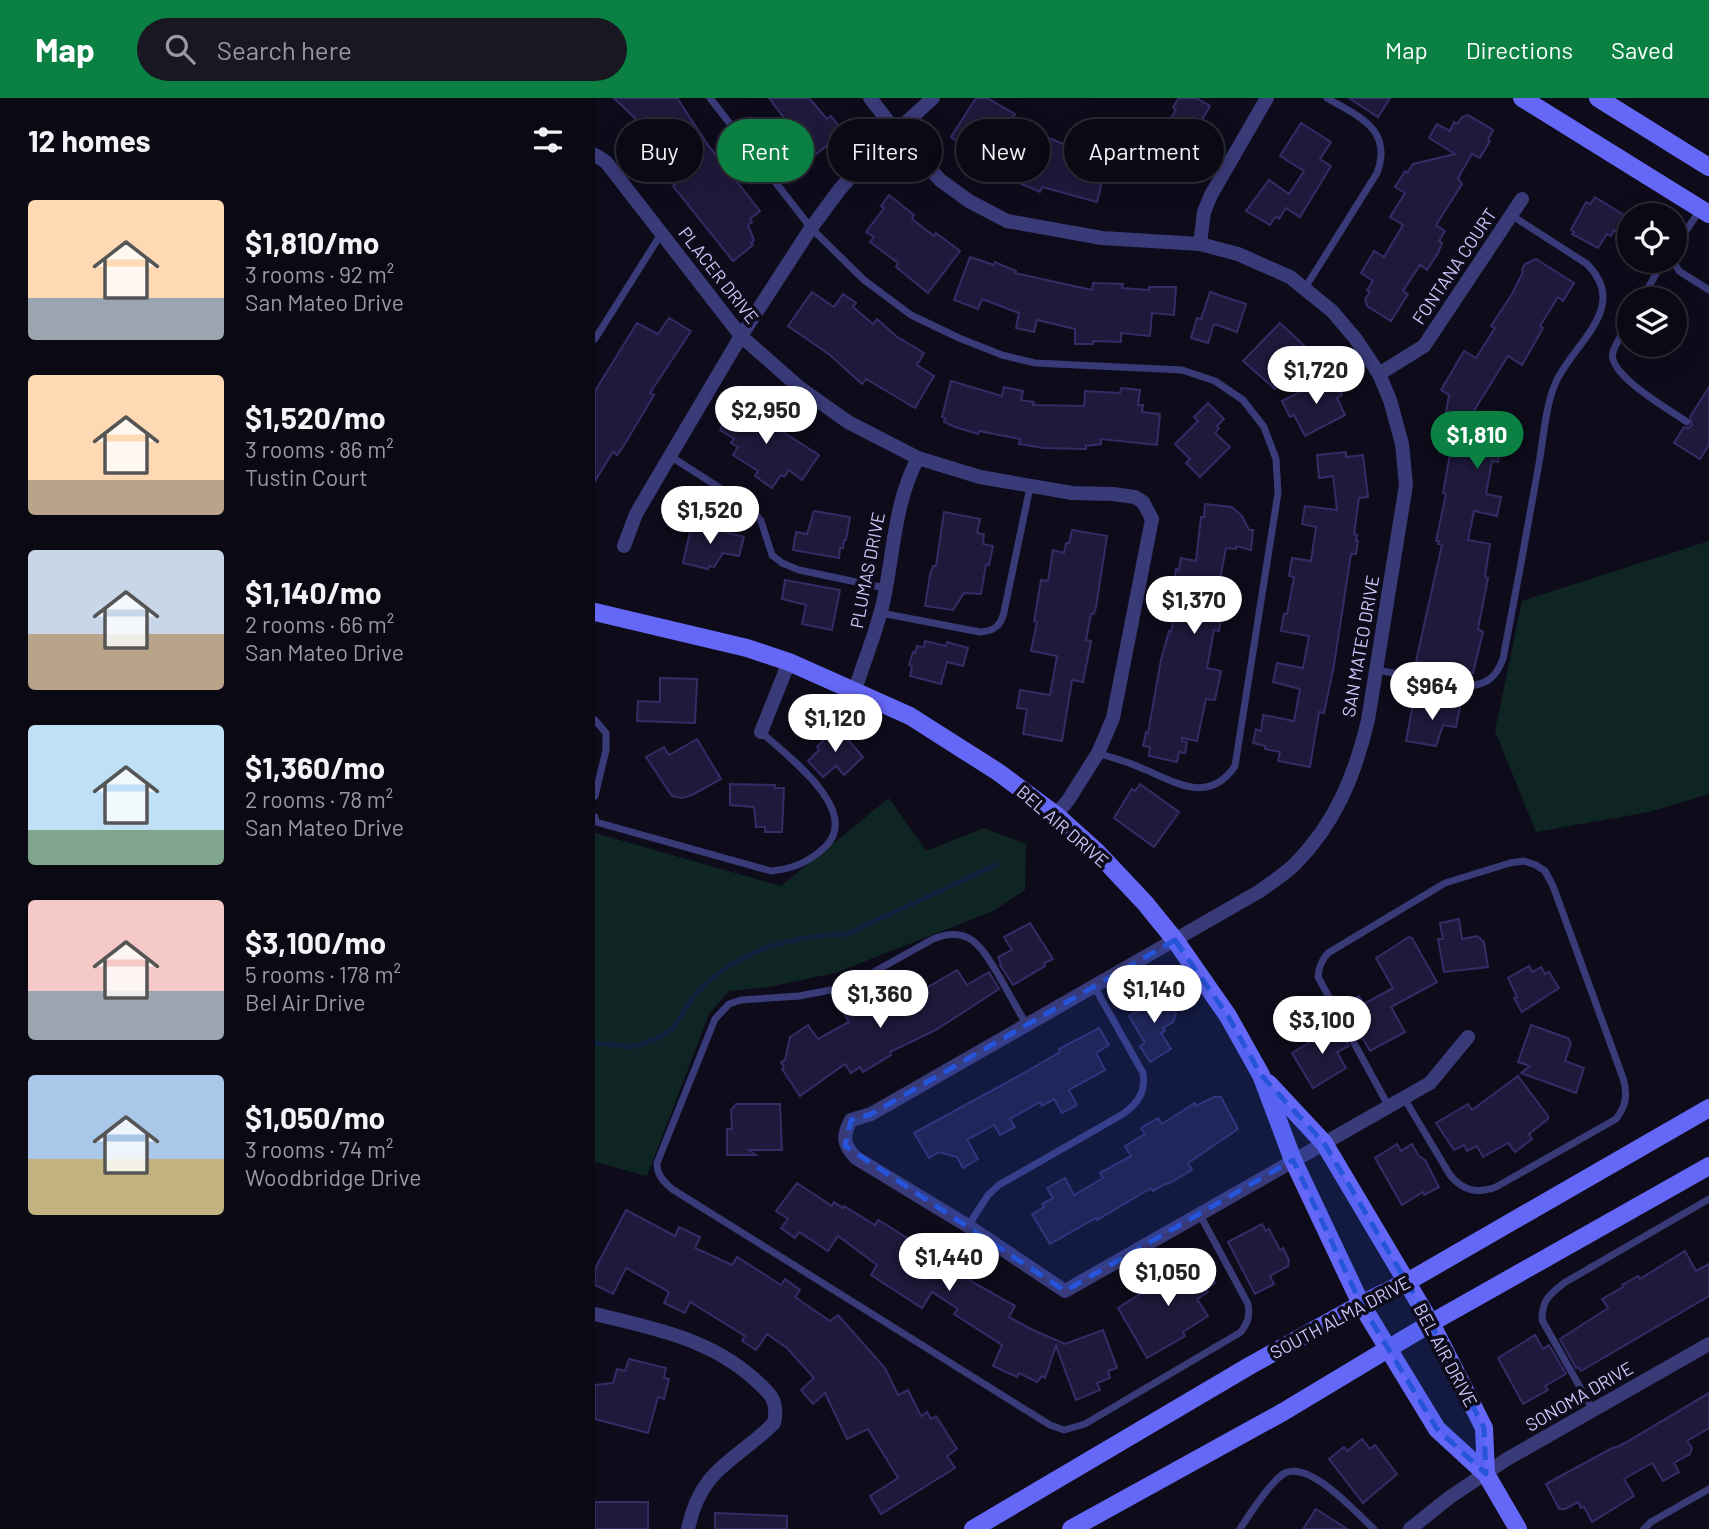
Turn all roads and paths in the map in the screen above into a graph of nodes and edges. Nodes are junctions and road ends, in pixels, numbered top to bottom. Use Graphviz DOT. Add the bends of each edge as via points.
graph roads {
  1 [pos="710,98"];
  2 [pos="870,98"];
  3 [pos="933,98"];
  4 [pos="1267,98"];
  5 [pos="1327,98"];
  6 [pos="1522,98"];
  7 [pos="1598,98"];
  8 [pos="886,119"];
  9 [pos="908,119"];
  10 [pos="595,155"];
  11 [pos="1709,167"];
  12 [pos="942,181"];
  13 [pos="846,182"];
  14 [pos="1522,199"];
  15 [pos="1705,212"];
  16 [pos="1511,215"];
  17 [pos="811,228"];
  18 [pos="661,233"];
  19 [pos="1687,233"];
  20 [pos="1200,244"];
  21 [pos="1682,273"];
  22 [pos="1305,288"];
  23 [pos="1709,290"];
  24 [pos="741,336"];
  25 [pos="595,340"];
  26 [pos="1617,344"];
  27 [pos="1379,374"];
  28 [pos="1687,422"];
  29 [pos="670,456"];
  30 [pos="918,458"];
  31 [pos="1030,487"];
  32 [pos="624,546"];
  33 [pos="885,588"];
  34 [pos="595,612"];
  35 [pos="880,612"];
  36 [pos="789,662"];
  37 [pos="1376,670"];
  38 [pos="855,690"];
  39 [pos="595,720"];
  40 [pos="761,732"];
  41 [pos="1098,753"];
  42 [pos="595,796"];
  43 [pos="1056,815"];
  44 [pos="595,817"];
  45 [pos="1175,940"];
  46 [pos="1094,985"];
  47 [pos="1026,1024"];
  48 [pos="1468,1037"];
  49 [pos="1261,1075"];
  50 [pos="1404,1098"];
  51 [pos="1389,1107"];
  52 [pos="1709,1108"];
  53 [pos="1324,1143"];
  54 [pos="1293,1160"];
  55 [pos="1709,1166"];
  56 [pos="1709,1199"];
  57 [pos="1200,1214"];
  58 [pos="968,1226"];
  59 [pos="1406,1281"];
  60 [pos="1361,1304"];
  61 [pos="595,1314"];
  62 [pos="1431,1323"];
  63 [pos="1709,1344"];
  64 [pos="1388,1348"];
  65 [pos="1593,1410"];
  66 [pos="1478,1478"];
  67 [pos="1709,1489"];
  68 [pos="688,1529"];
  69 [pos="973,1529"];
  70 [pos="1071,1529"];
  71 [pos="1240,1529"];
  72 [pos="1374,1529"];
  73 [pos="1410,1529"];
  74 [pos="1518,1529"];
  75 [pos="1644,1529"];
  1 -- 17 [label="lane"];
  2 -- 8 [label="street, SAN MATEO DRIVE"];
  3 -- 9 [label="street"];
  4 -- 20 [label="street" via="1210,195"];
  5 -- 22 [label="lane" via="1377,133 1382,160"];
  6 -- 15 [label="main road"];
  7 -- 11 [label="main road"];
  10 -- 18 [label="street, PLACER DRIVE" via="606,162"];
  12 -- 20 [label="street, SAN MATEO DRIVE" via="1007,221 1102,238"];
  13 -- 17 [label="street"];
  14 -- 16 [label="street, FONTANA COURT"];
  15 -- 19 [label="lane"];
  16 -- 27 [label="street, FONTANA COURT" via="1424,346"];
  16 -- 37 [label="lane" via="1587,264 1596,273 1604,304 1555,384 1503,659 1494,677 1469,686"];
  17 -- 24 [label="street"];
  17 -- 41 [label="lane" via="864,280 911,315 959,338 1035,363 1182,370 1215,381 1243,400 1264,427 1276,459 1278,493 1235,766 1217,785 1191,788"];
  18 -- 24 [label="street, PLACER DRIVE"];
  18 -- 25 [label="lane"];
  20 -- 22 [label="street, SAN MATEO DRIVE" via="1238,254"];
  21 -- 23 [label="lane"];
  22 -- 27 [label="street, SAN MATEO DRIVE" via="1348,329"];
  24 -- 29 [label="street"];
  24 -- 30 [label="street, PLACER DRIVE" via="800,388 848,422"];
  26 -- 28 [label="lane" via="1613,364 1624,377"];
  27 -- 37 [label="street, SAN MATEO DRIVE" via="1402,444 1406,485"];
  29 -- 32 [label="street" via="636,514"];
  29 -- 33 [label="lane" via="751,508 761,521 772,555 782,564"];
  30 -- 31 [label="street, PLACER DRIVE"];
  30 -- 33 [label="street, PLUMAS DRIVE" via="902,496"];
  31 -- 35 [label="lane" via="999,625 980,632"];
  31 -- 41 [label="street, PLACER DRIVE" via="1126,495 1143,502 1152,519 1113,718"];
  33 -- 35 [label="street, PLUMAS DRIVE"];
  34 -- 36 [label="main road, BEL AIR DRIVE"];
  35 -- 38 [label="street, PLUMAS DRIVE"];
  36 -- 38 [label="main road, BEL AIR DRIVE"];
  36 -- 40 [label="street"];
  37 -- 45 [label="street, SAN MATEO DRIVE" via="1360,755 1340,806 1318,838 1293,866 1260,891"];
  38 -- 43 [label="main road, BEL AIR DRIVE" via="961,747"];
  39 -- 42 [label="lane" via="606,733"];
  40 -- 44 [label="lane" via="812,779 835,812 837,827 831,842 792,869 771,871 596,822"];
  41 -- 43 [label="street, PLACER DRIVE"];
  43 -- 45 [label="main road, BEL AIR DRIVE" via="1097,852"];
  45 -- 46 [label="street, SAN MATEO DRIVE"];
  45 -- 49 [label="main road, BEL AIR DRIVE" via="1229,1016"];
  46 -- 47 [label="street, SAN MATEO DRIVE"];
  46 -- 58 [label="lane" via="1143,1073 1140,1096 1123,1114 999,1185"];
  47 -- 57 [label="lane" via="985,951 967,936 955,934 933,939 846,987 729,1004 715,1019 657,1171 672,1189 1064,1430 1085,1424 1241,1332 1247,1324 1248,1304"];
  47 -- 58 [label="street, SAN MATEO DRIVE" via="871,1114 851,1120 843,1135 845,1146 856,1158"];
  48 -- 50 [label="street" via="1430,1083"];
  49 -- 53 [label="main road, BEL AIR DRIVE"];
  49 -- 54 [label="main road, BEL AIR DRIVE"];
  50 -- 51 [label="street"];
  50 -- 51 [label="lane" via="1450,1175 1476,1192 1496,1187 1616,1119 1623,1110 1623,1078 1553,886 1536,865 1510,863 1445,883 1323,959 1318,977"];
  51 -- 53 [label="street"];
  52 -- 59 [label="main road, SOUTH ALMA DRIVE"];
  53 -- 54 [label="street"];
  53 -- 59 [label="main road, BEL AIR DRIVE"];
  54 -- 57 [label="street"];
  54 -- 60 [label="main road, BEL AIR DRIVE"];
  55 -- 62 [label="main road"];
  56 -- 65 [label="lane" via="1564,1283 1542,1306 1542,1320"];
  57 -- 58 [label="street" via="1065,1291"];
  59 -- 60 [label="main road, SOUTH ALMA DRIVE"];
  59 -- 62 [label="main road, BEL AIR DRIVE"];
  60 -- 64 [label="main road, BEL AIR DRIVE"];
  60 -- 69 [label="main road, SOUTH ALMA DRIVE"];
  61 -- 68 [label="street" via="708,1347 746,1371 768,1391 777,1408 774,1423 731,1457 701,1489"];
  62 -- 64 [label="main road"];
  62 -- 66 [label="main road, BEL AIR DRIVE" via="1484,1428"];
  63 -- 65 [label="street, SONOMA DRIVE"];
  64 -- 66 [label="main road, BEL AIR DRIVE" via="1437,1429"];
  64 -- 70 [label="main road" via="1283,1412"];
  65 -- 66 [label="street, SONOMA DRIVE"];
  66 -- 73 [label="street, SONOMA DRIVE"];
  66 -- 74 [label="main road, BEL AIR DRIVE"];
  67 -- 75 [label="lane"];
  71 -- 72 [label="lane" via="1283,1474 1295,1470 1327,1486"];
}
